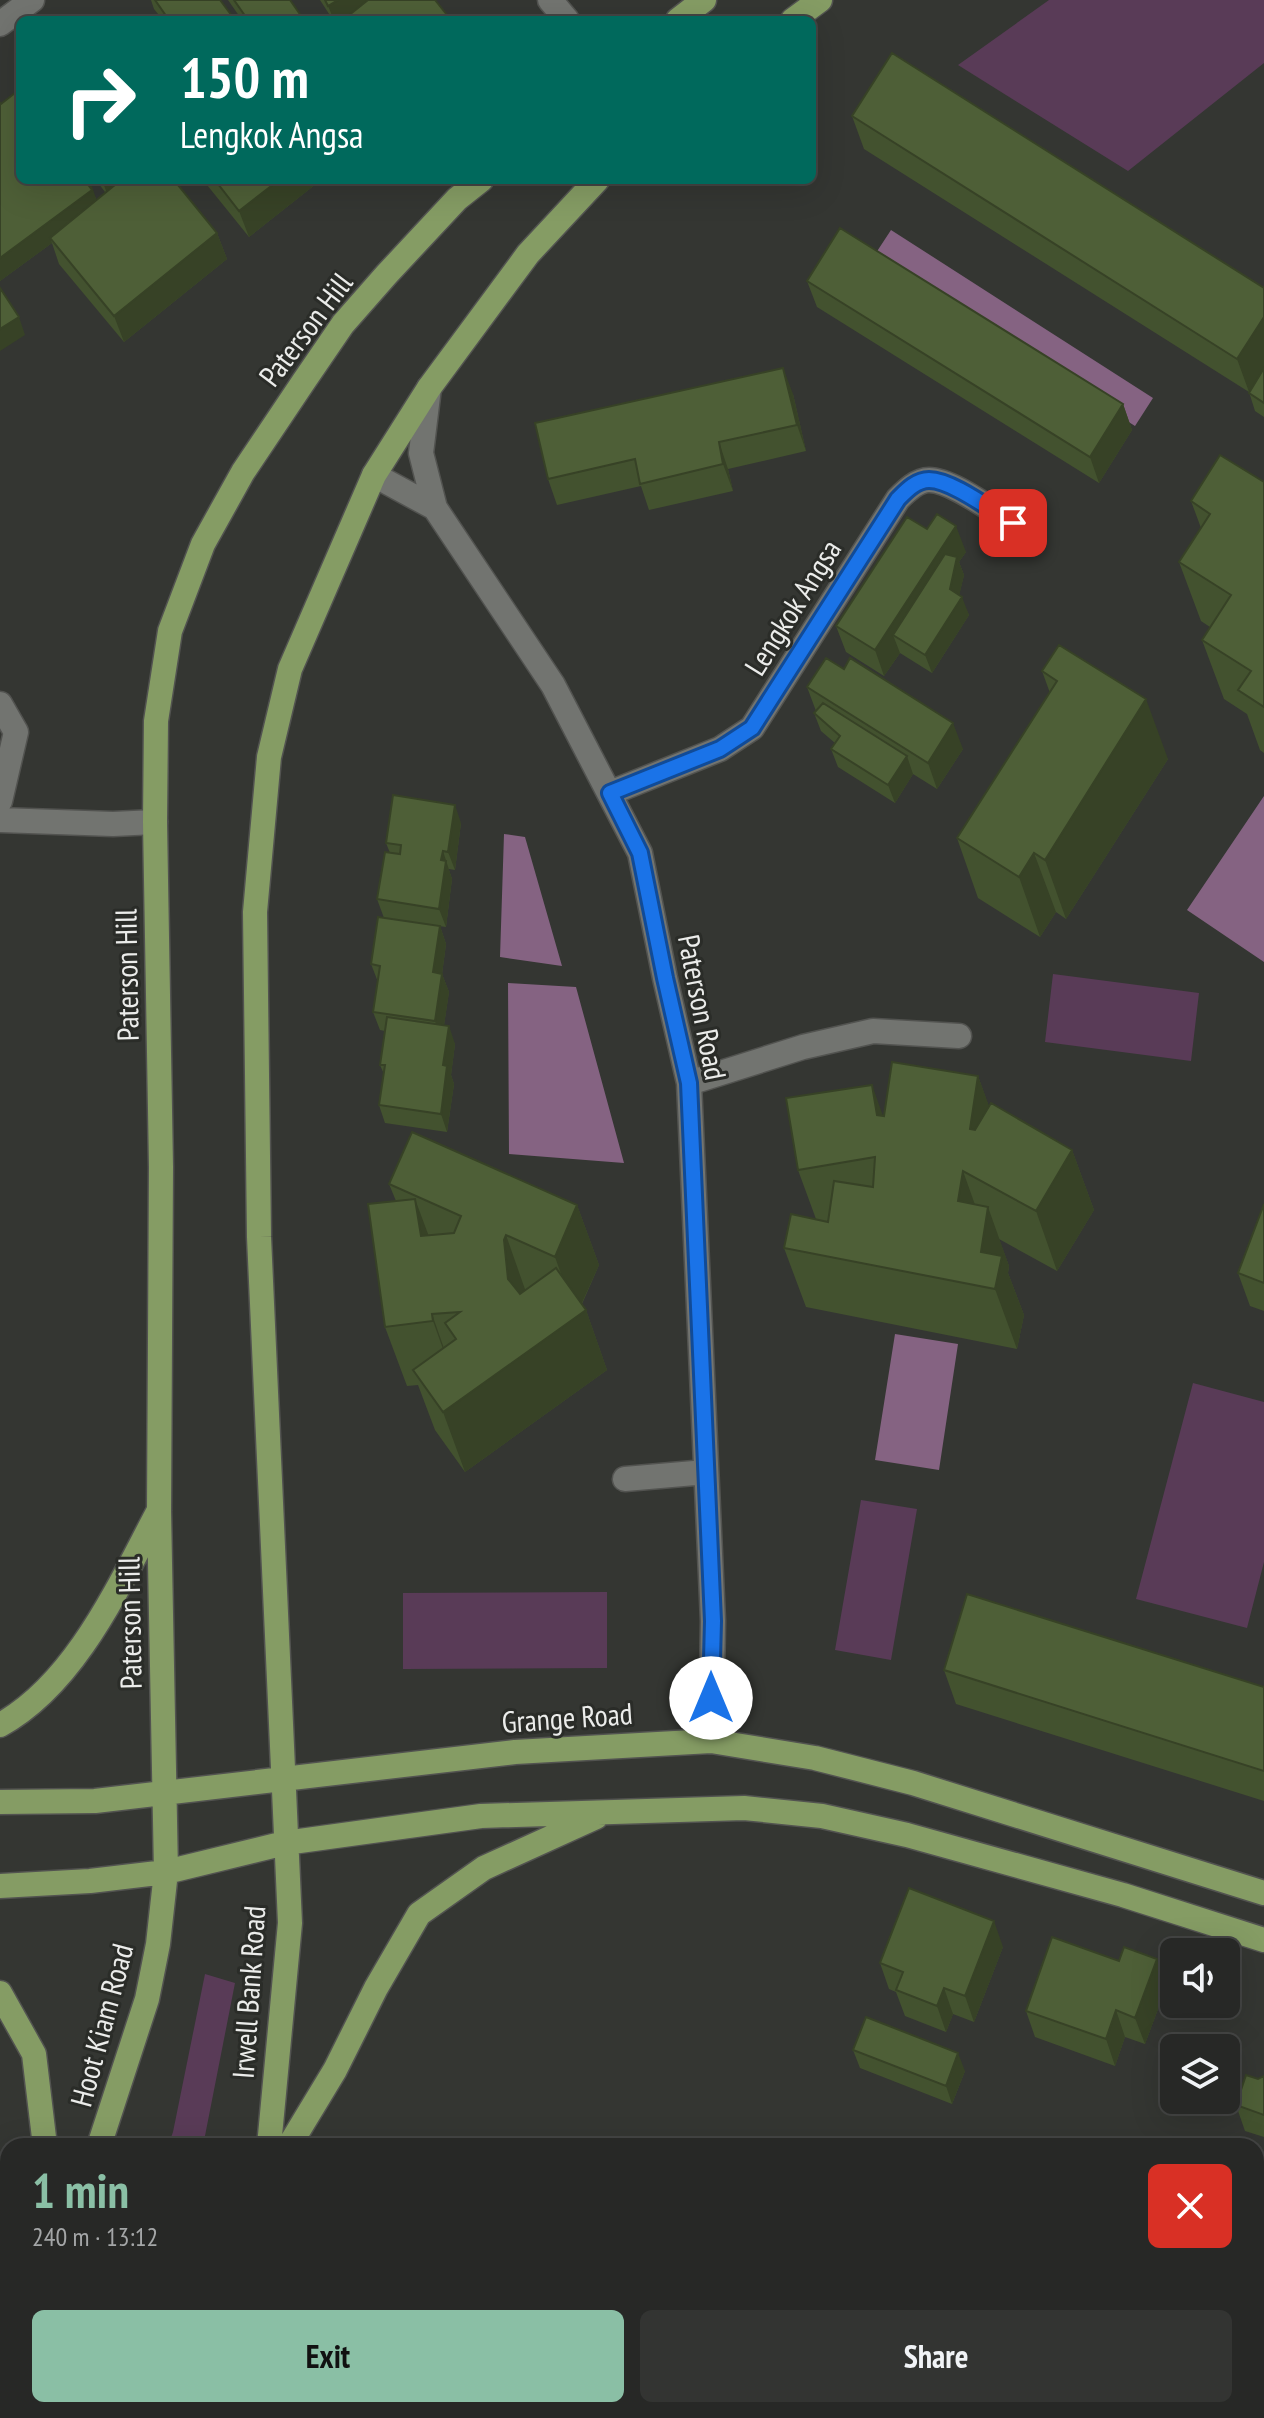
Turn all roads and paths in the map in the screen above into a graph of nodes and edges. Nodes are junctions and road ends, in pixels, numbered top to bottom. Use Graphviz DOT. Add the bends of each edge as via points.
graph roads {
  1 [pos="32,0"];
  2 [pos="550,0"];
  3 [pos="704,0"];
  4 [pos="820,0"];
  5 [pos="564,16"];
  6 [pos="683,16"];
  7 [pos="798,16"];
  8 [pos="0,24"];
  9 [pos="476,184"];
  10 [pos="593,184"];
  11 [pos="429,388"];
  12 [pos="374,475"];
  13 [pos="435,508"];
  14 [pos="1013,523"];
  15 [pos="0,704"];
  16 [pos="610,793"];
  17 [pos="0,801"];
  18 [pos="0,820"];
  19 [pos="155,822"];
  20 [pos="959,1036"];
  21 [pos="689,1083"];
  22 [pos="706,1472"];
  23 [pos="625,1479"];
  24 [pos="159,1511"];
  25 [pos="0,1725"];
  26 [pos="711,1741"];
  27 [pos="281,1779"];
  28 [pos="164,1793"];
  29 [pos="0,1802"];
  30 [pos="609,1811"];
  31 [pos="285,1843"];
  32 [pos="166,1872"];
  33 [pos="0,1886"];
  34 [pos="1264,1893"];
  35 [pos="1264,1940"];
  36 [pos="0,1993"];
  37 [pos="44,2138"];
  38 [pos="102,2138"];
  39 [pos="270,2138"];
  40 [pos="294,2138"];
  1 -- 8 [label="street"];
  2 -- 5 [label="street"];
  3 -- 6 [label="main road"];
  4 -- 7 [label="main road"];
  9 -- 19 [label="main road, Paterson Hill" via="343,324 243,472 203,544 170,631 156,721"];
  10 -- 11 [label="main road" via="528,254"];
  11 -- 12 [label="main road"];
  11 -- 13 [label="street" via="421,453"];
  12 -- 13 [label="street, Paterson Road"];
  12 -- 27 [label="main road" via="290,669 269,757 255,912 259,1237"];
  13 -- 16 [label="street, Paterson Road" via="553,685"];
  14 -- 16 [label="street, Lengkok Angsa" via="945,483 927,480 910,487 752,728 720,749"];
  15 -- 17 [label="street" via="16,732"];
  16 -- 21 [label="street, Paterson Road" via="640,853"];
  18 -- 19 [label="street"];
  19 -- 24 [label="main road, Paterson Hill"];
  20 -- 21 [label="street" via="873,1031"];
  21 -- 22 [label="street, Paterson Road"];
  22 -- 23 [label="street"];
  22 -- 26 [label="street, Paterson Road" via="713,1621"];
  24 -- 25 [label="main road" via="92,1635 41,1695"];
  24 -- 28 [label="main road, Paterson Hill"];
  26 -- 27 [label="main road, Grange Road" via="515,1752"];
  26 -- 34 [label="main road, Grange Road" via="815,1758 913,1783"];
  27 -- 28 [label="main road, Grange Road"];
  27 -- 31 [label="main road"];
  28 -- 29 [label="main road, Grange Road" via="95,1801"];
  28 -- 32 [label="main road, Paterson Hill"];
  30 -- 31 [label="main road" via="481,1816"];
  30 -- 35 [label="main road" via="744,1808 822,1816 1123,1895"];
  30 -- 40 [label="main road" via="484,1868 419,1914"];
  31 -- 32 [label="main road"];
  31 -- 39 [label="main road, Irwell Bank Road" via="290,1923"];
  32 -- 33 [label="main road"];
  32 -- 38 [label="main road, Hoot Kiam Road" via="147,1999"];
  36 -- 37 [label="main road" via="34,2054"];
}
